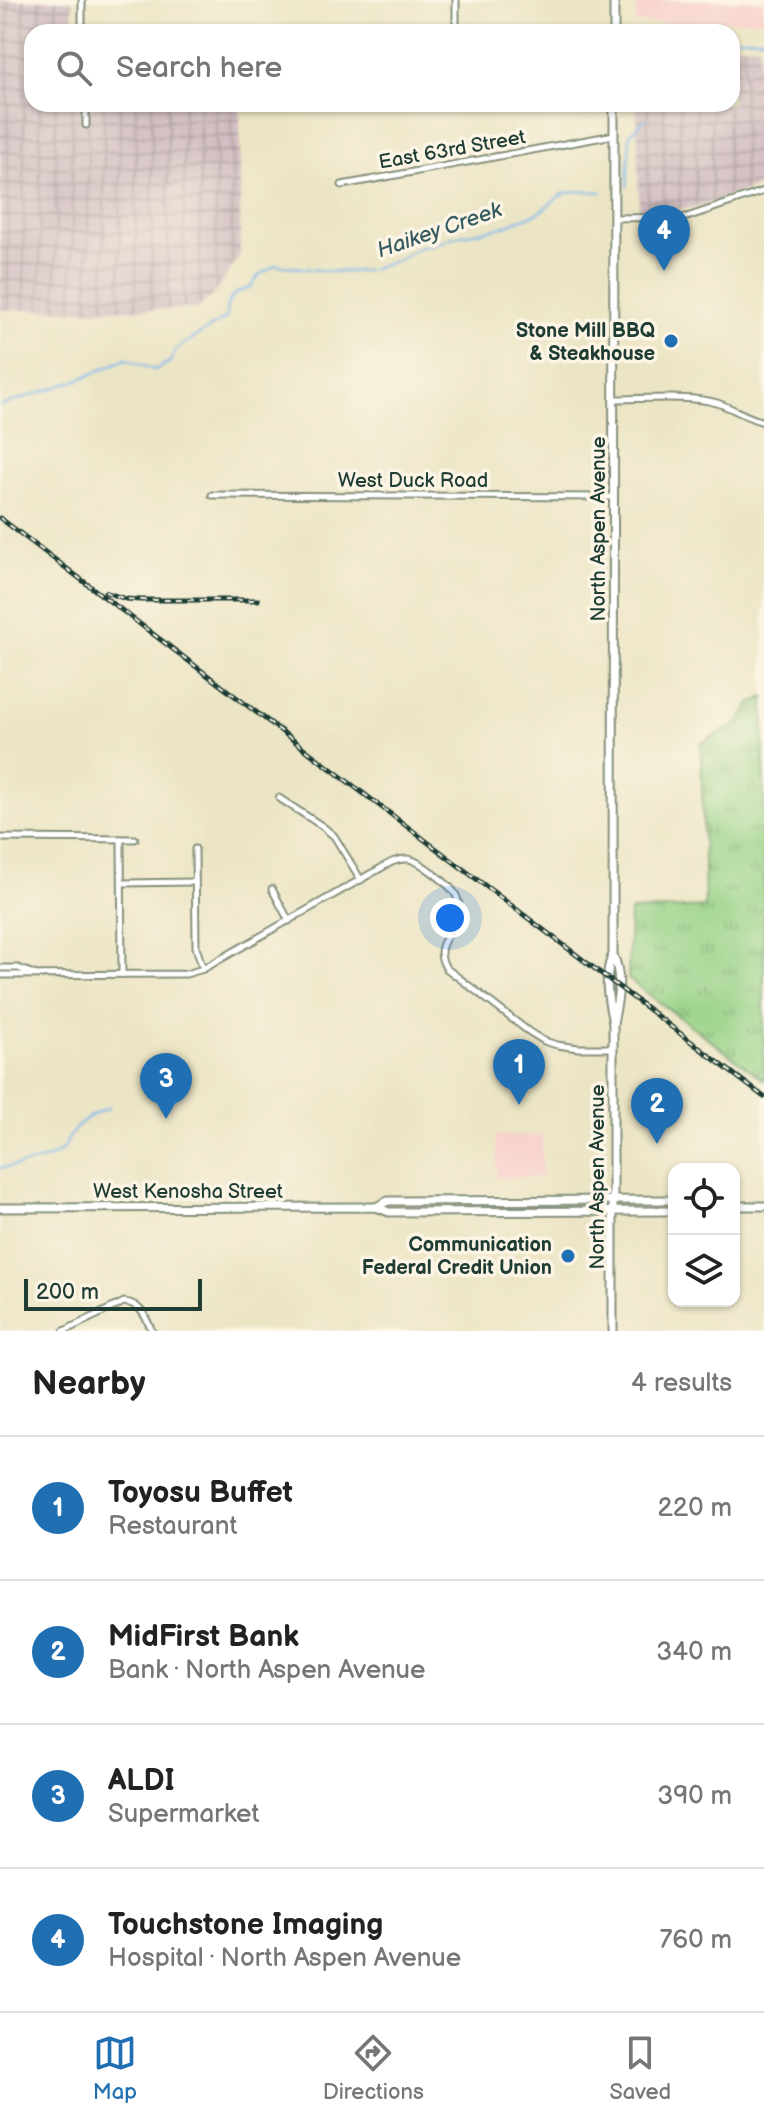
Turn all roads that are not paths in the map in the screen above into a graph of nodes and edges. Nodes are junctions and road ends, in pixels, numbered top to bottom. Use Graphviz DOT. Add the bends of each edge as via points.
graph roads {
  1 [pos="82,0"];
  2 [pos="456,0"];
  3 [pos="614,0"];
  4 [pos="82,24"];
  5 [pos="456,24"];
  6 [pos="614,24"];
  7 [pos="86,112"];
  8 [pos="614,112"];
  9 [pos="86,125"];
  10 [pos="614,135"];
  11 [pos="342,185"];
  12 [pos="764,191"];
  13 [pos="614,218"];
  14 [pos="614,399"];
  15 [pos="764,422"];
  16 [pos="212,495"];
  17 [pos="614,497"];
  18 [pos="279,798"];
  19 [pos="0,838"];
  20 [pos="121,839"];
  21 [pos="135,839"];
  22 [pos="195,849"];
  23 [pos="361,880"];
  24 [pos="195,882"];
  25 [pos="122,883"];
  26 [pos="272,889"];
  27 [pos="289,921"];
  28 [pos="0,968"];
  29 [pos="203,969"];
  30 [pos="35,974"];
  31 [pos="122,974"];
  32 [pos="0,975"];
  33 [pos="613,1048"];
  34 [pos="668,1200"];
  35 [pos="484,1201"];
  36 [pos="613,1201"];
  37 [pos="740,1206"];
  38 [pos="764,1206"];
  39 [pos="376,1207"];
  40 [pos="0,1208"];
  41 [pos="668,1211"];
  42 [pos="484,1212"];
  43 [pos="613,1212"];
  44 [pos="64,1331"];
  45 [pos="152,1331"];
  46 [pos="613,1331"];
  1 -- 4 [label="street"];
  2 -- 5 [label="street"];
  3 -- 6 [label="main road"];
  7 -- 9 [label="street"];
  8 -- 10 [label="main road, North Aspen Avenue"];
  10 -- 11 [label="street, East 63rd Street"];
  10 -- 13 [label="main road, North Aspen Avenue"];
  12 -- 13 [label="street" via="682,217"];
  13 -- 14 [label="main road, North Aspen Avenue"];
  14 -- 15 [label="street" via="698,399"];
  14 -- 17 [label="main road, North Aspen Avenue"];
  16 -- 17 [label="street, West Duck Road"];
  17 -- 33 [label="main road, North Aspen Avenue" via="613,954 618,998"];
  18 -- 23 [label="street" via="334,836"];
  19 -- 20 [label="street"];
  20 -- 21 [label="street"];
  20 -- 25 [label="street"];
  22 -- 24 [label="street"];
  23 -- 27 [label="street"];
  23 -- 33 [label="street" via="396,860 417,861 458,900 458,918 441,945 446,968 544,1041"];
  24 -- 25 [label="street"];
  24 -- 29 [label="street" via="196,947"];
  25 -- 31 [label="street"];
  26 -- 27 [label="street"];
  27 -- 29 [label="street"];
  28 -- 30 [label="street"];
  29 -- 31 [label="street"];
  30 -- 31 [label="street"];
  30 -- 32 [label="street"];
  33 -- 36 [label="main road, North Aspen Avenue"];
  34 -- 36 [label="main road, West Kenosha Street"];
  35 -- 36 [label="main road, West Kenosha Street"];
  35 -- 39 [label="main road, West Kenosha Street" via="388,1201"];
  35 -- 42 [label="main road"];
  36 -- 43 [label="main road, North Aspen Avenue"];
  37 -- 38 [label="main road"];
  39 -- 40 [label="main road, West Kenosha Street"];
  39 -- 42 [label="main road, West Kenosha Street" via="389,1212"];
  41 -- 43 [label="main road, West Kenosha Street"];
  42 -- 43 [label="main road, West Kenosha Street"];
  43 -- 46 [label="main road, North Aspen Avenue"];
  44 -- 45 [label="street" via="131,1303"];
}
